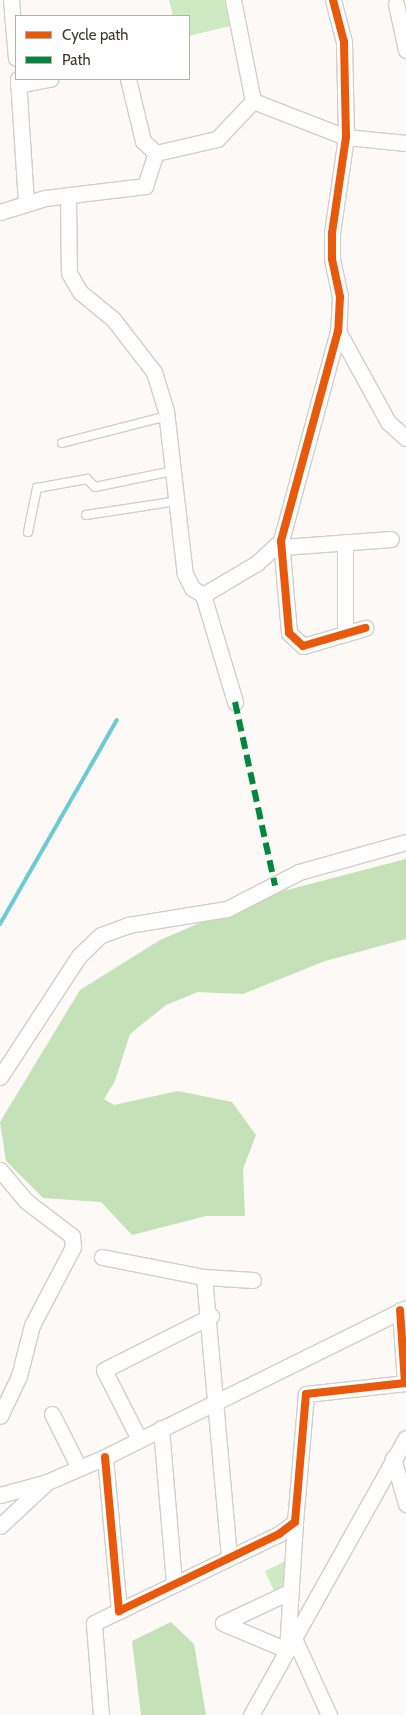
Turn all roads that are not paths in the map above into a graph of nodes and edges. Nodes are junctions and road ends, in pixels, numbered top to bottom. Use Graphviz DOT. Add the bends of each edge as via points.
graph roads {
  1 [pos="11,0"];
  2 [pos="233,0"];
  3 [pos="333,0"];
  4 [pos="396,4"];
  5 [pos="15,46"];
  6 [pos="406,50"];
  7 [pos="39,80"];
  8 [pos="128,80"];
  9 [pos="18,82"];
  10 [pos="253,101"];
  11 [pos="346,137"];
  12 [pos="406,143"];
  13 [pos="156,153"];
  14 [pos="68,196"];
  15 [pos="26,202"];
  16 [pos="0,212"];
  17 [pos="338,331"];
  18 [pos="167,416"];
  19 [pos="406,438"];
  20 [pos="62,443"];
  21 [pos="173,471"];
  22 [pos="177,501"];
  23 [pos="86,515"];
  24 [pos="28,532"];
  25 [pos="391,539"];
  26 [pos="345,542"];
  27 [pos="282,544"];
  28 [pos="203,594"];
  29 [pos="365,628"];
  30 [pos="345,634"];
  31 [pos="235,702"];
  32 [pos="406,842"];
  33 [pos="0,1077"];
  34 [pos="0,1170"];
  35 [pos="102,1257"];
  36 [pos="204,1277"];
  37 [pos="253,1280"];
  38 [pos="403,1309"];
  39 [pos="211,1316"];
  40 [pos="216,1401"];
  41 [pos="52,1414"];
  42 [pos="0,1416"];
  43 [pos="161,1428"];
  44 [pos="406,1438"];
  45 [pos="140,1439"];
  46 [pos="105,1457"];
  47 [pos="392,1458"];
  48 [pos="79,1468"];
  49 [pos="48,1482"];
  50 [pos="0,1495"];
  51 [pos="406,1504"];
  52 [pos="295,1522"];
  53 [pos="0,1526"];
  54 [pos="229,1558"];
  55 [pos="174,1584"];
  56 [pos="291,1591"];
  57 [pos="119,1611"];
  58 [pos="291,1644"];
  59 [pos="258,1711"];
  60 [pos="101,1715"];
  61 [pos="328,1715"];
  1 -- 5 [label="street"];
  2 -- 10 [label="street"];
  3 -- 11 [label="street" via="344,42"];
  4 -- 6 [label="street"];
  7 -- 9 [label="street"];
  8 -- 13 [label="street" via="143,141"];
  9 -- 15 [label="street"];
  10 -- 11 [label="street"];
  10 -- 13 [label="street" via="217,139"];
  11 -- 12 [label="street"];
  11 -- 17 [label="street" via="332,233 332,259 340,297"];
  13 -- 14 [label="street" via="145,186"];
  14 -- 15 [label="street"];
  14 -- 18 [label="street" via="69,273 80,292 114,319 135,344 154,372"];
  15 -- 16 [label="street"];
  17 -- 19 [label="street" via="388,422"];
  17 -- 27 [label="street"];
  18 -- 20 [label="lane"];
  18 -- 21 [label="street"];
  21 -- 22 [label="street"];
  21 -- 24 [label="lane" via="95,487 87,479 36,488"];
  22 -- 23 [label="lane"];
  22 -- 28 [label="street" via="184,574 192,588"];
  25 -- 26 [label="street"];
  26 -- 27 [label="street"];
  26 -- 30 [label="street"];
  27 -- 28 [label="street" via="257,563"];
  27 -- 30 [label="street" via="289,633 303,646"];
  28 -- 31 [label="street"];
  29 -- 30 [label="street"];
  32 -- 33 [label="street" via="299,872 227,909 128,925 101,935 79,956"];
  34 -- 42 [label="street" via="26,1201 72,1236 73,1247 32,1325 19,1376"];
  35 -- 36 [label="street"];
  36 -- 37 [label="street"];
  36 -- 39 [label="street"];
  38 -- 40 [label="street"];
  38 -- 52 [label="street" via="405,1383 306,1394"];
  39 -- 40 [label="street"];
  39 -- 45 [label="street" via="104,1370"];
  40 -- 43 [label="street"];
  40 -- 54 [label="street"];
  41 -- 48 [label="street"];
  43 -- 45 [label="street"];
  43 -- 55 [label="street"];
  44 -- 47 [label="street"];
  45 -- 46 [label="street"];
  46 -- 48 [label="street"];
  46 -- 57 [label="street"];
  47 -- 51 [label="street"];
  47 -- 58 [label="street"];
  48 -- 49 [label="street"];
  49 -- 50 [label="street"];
  49 -- 53 [label="street"];
  52 -- 54 [label="street"];
  52 -- 56 [label="street"];
  54 -- 55 [label="street"];
  55 -- 57 [label="street"];
  56 -- 58 [label="street"];
  56 -- 58 [label="street" via="223,1623"];
  57 -- 60 [label="street" via="94,1623"];
  58 -- 59 [label="street"];
  58 -- 61 [label="street"];
}
